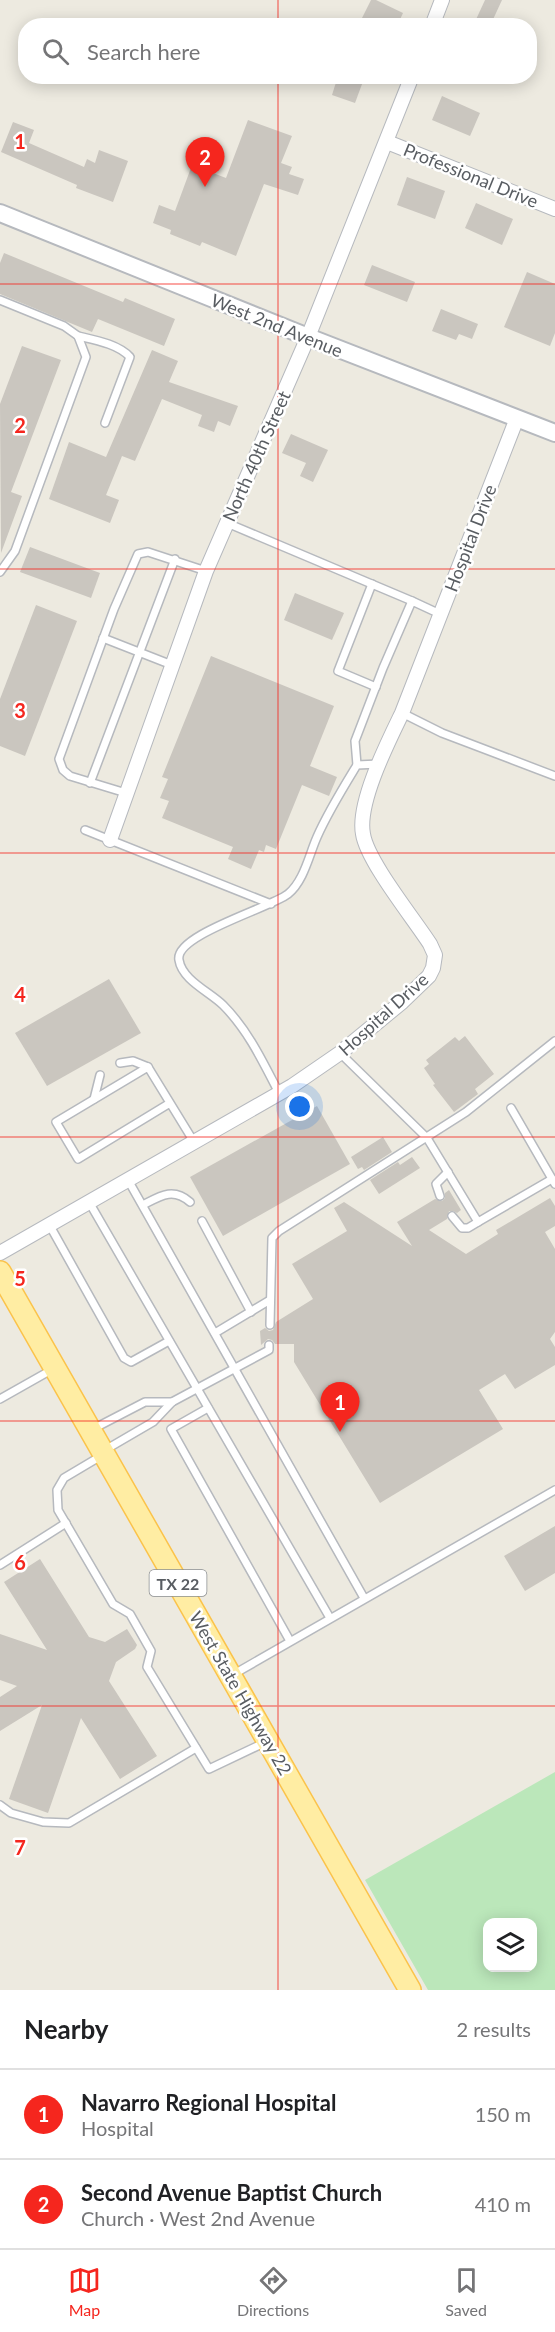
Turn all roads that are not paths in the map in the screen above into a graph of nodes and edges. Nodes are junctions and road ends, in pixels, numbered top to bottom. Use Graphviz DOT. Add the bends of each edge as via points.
graph roads {
  1 [pos="442,0"];
  2 [pos="435,18"];
  3 [pos="409,84"];
  4 [pos="387,142"];
  5 [pos="554,205"];
  6 [pos="0,215"];
  7 [pos="0,300"];
  8 [pos="78,336"];
  9 [pos="308,337"];
  10 [pos="517,418"];
  11 [pos="105,423"];
  12 [pos="555,433"];
  13 [pos="226,522"];
  14 [pos="175,559"];
  15 [pos="206,571"];
  16 [pos="0,572"];
  17 [pos="372,584"];
  18 [pos="412,601"];
  19 [pos="440,614"];
  20 [pos="103,638"];
  21 [pos="140,651"];
  22 [pos="172,665"];
  23 [pos="376,687"];
  24 [pos="402,713"];
  25 [pos="379,764"];
  26 [pos="357,765"];
  27 [pos="555,776"];
  28 [pos="90,783"];
  29 [pos="126,793"];
  30 [pos="85,830"];
  31 [pos="110,840"];
  32 [pos="271,904"];
  33 [pos="555,1041"];
  34 [pos="340,1053"];
  35 [pos="120,1063"];
  36 [pos="148,1067"];
  37 [pos="100,1075"];
  38 [pos="279,1093"];
  39 [pos="94,1100"];
  40 [pos="170,1103"];
  41 [pos="511,1108"];
  42 [pos="428,1138"];
  43 [pos="194,1142"];
  44 [pos="448,1172"];
  45 [pos="128,1180"];
  46 [pos="554,1182"];
  47 [pos="440,1196"];
  48 [pos="89,1202"];
  49 [pos="190,1202"];
  50 [pos="142,1205"];
  51 [pos="452,1216"];
  52 [pos="202,1221"];
  53 [pos="478,1222"];
  54 [pos="50,1226"];
  55 [pos="0,1253"];
  56 [pos="0,1272"];
  57 [pos="270,1300"];
  58 [pos="251,1312"];
  59 [pos="270,1325"];
  60 [pos="214,1333"];
  61 [pos="169,1341"];
  62 [pos="269,1345"];
  63 [pos="55,1368"];
  64 [pos="235,1370"];
  65 [pos="196,1389"];
  66 [pos="0,1399"];
  67 [pos="172,1402"];
  68 [pos="208,1408"];
  69 [pos="90,1430"];
  70 [pos="104,1453"];
  71 [pos="555,1490"];
  72 [pos="66,1523"];
  73 [pos="0,1565"];
  74 [pos="364,1598"];
  75 [pos="330,1618"];
  76 [pos="290,1641"];
  77 [pos="231,1675"];
  78 [pos="268,1740"];
  79 [pos="196,1748"];
  80 [pos="0,1805"];
  81 [pos="410,1990"];
  1 -- 2 [label="street"];
  3 -- 4 [label="street, North 40th Street"];
  4 -- 5 [label="street, Professional Drive"];
  4 -- 9 [label="street, North 40th Street"];
  6 -- 9 [label="street, West 2nd Avenue"];
  7 -- 8 [label="lane" via="64,326"];
  8 -- 11 [label="lane" via="100,341 130,357"];
  8 -- 16 [label="lane" via="86,357 15,551"];
  9 -- 10 [label="street, West 2nd Avenue"];
  9 -- 13 [label="street, North 40th Street"];
  10 -- 12 [label="street, West 2nd Avenue"];
  10 -- 19 [label="street, Hospital Drive"];
  13 -- 15 [label="street, North 40th Street"];
  13 -- 17 [label="lane"];
  14 -- 15 [label="lane"];
  14 -- 20 [label="lane" via="148,552 138,554"];
  14 -- 21 [label="lane"];
  15 -- 22 [label="street, North 40th Street"];
  17 -- 18 [label="lane"];
  17 -- 23 [label="lane" via="338,671"];
  18 -- 19 [label="lane"];
  18 -- 23 [label="lane"];
  19 -- 24 [label="street, Hospital Drive"];
  20 -- 21 [label="lane"];
  20 -- 28 [label="lane" via="59,759 70,776"];
  21 -- 22 [label="lane"];
  21 -- 28 [label="lane"];
  22 -- 29 [label="street, North 40th Street"];
  23 -- 26 [label="lane" via="356,741"];
  24 -- 25 [label="street, Hospital Drive"];
  24 -- 27 [label="lane" via="441,733"];
  25 -- 26 [label="lane"];
  25 -- 34 [label="street, Hospital Drive" via="362,818 362,834 374,860 435,955 429,976"];
  26 -- 32 [label="lane" via="317,837 303,873 290,893"];
  28 -- 29 [label="lane"];
  29 -- 31 [label="street, North 40th Street"];
  30 -- 31 [label="lane"];
  31 -- 32 [label="lane"];
  32 -- 38 [label="lane" via="194,938 180,951 178,960 185,974 241,1023"];
  33 -- 42 [label="lane"];
  34 -- 38 [label="street, Hospital Drive"];
  34 -- 42 [label="lane"];
  35 -- 36 [label="lane"];
  36 -- 39 [label="lane"];
  36 -- 40 [label="lane"];
  37 -- 39 [label="lane"];
  38 -- 43 [label="street, Hospital Drive"];
  39 -- 40 [label="lane" via="56,1122 78,1159"];
  40 -- 43 [label="lane"];
  41 -- 46 [label="lane"];
  42 -- 44 [label="lane"];
  42 -- 57 [label="lane" via="279,1230 272,1238"];
  43 -- 45 [label="street, Hospital Drive"];
  44 -- 47 [label="lane" via="436,1184"];
  44 -- 53 [label="lane"];
  45 -- 48 [label="street, Hospital Drive"];
  45 -- 50 [label="lane"];
  46 -- 53 [label="lane"];
  48 -- 54 [label="street, Hospital Drive"];
  48 -- 61 [label="lane"];
  49 -- 50 [label="lane" via="182,1194 169,1194"];
  50 -- 60 [label="lane"];
  51 -- 53 [label="lane" via="462,1228"];
  52 -- 58 [label="lane"];
  54 -- 55 [label="street, Hospital Drive"];
  54 -- 61 [label="lane" via="124,1358 131,1362"];
  56 -- 63 [label="main road, West State Highway 22 / TX 22"];
  57 -- 58 [label="lane"];
  57 -- 59 [label="lane"];
  58 -- 60 [label="lane"];
  60 -- 64 [label="lane"];
  61 -- 65 [label="lane"];
  62 -- 64 [label="lane" via="269,1350"];
  63 -- 66 [label="lane"];
  63 -- 69 [label="main road, West State Highway 22 / TX 22"];
  64 -- 65 [label="lane"];
  64 -- 74 [label="lane"];
  65 -- 67 [label="lane"];
  65 -- 68 [label="lane"];
  67 -- 69 [label="lane" via="145,1402"];
  67 -- 70 [label="lane" via="153,1422"];
  68 -- 75 [label="lane"];
  68 -- 76 [label="lane" via="171,1430"];
  69 -- 70 [label="main road, West State Highway 22 / TX 22"];
  70 -- 72 [label="lane" via="60,1484 56,1501"];
  70 -- 77 [label="main road, West State Highway 22 / TX 22"];
  71 -- 74 [label="lane"];
  72 -- 73 [label="lane"];
  72 -- 79 [label="lane" via="113,1604 130,1614 151,1651 147,1667"];
  74 -- 75 [label="lane"];
  75 -- 76 [label="lane"];
  76 -- 77 [label="lane"];
  77 -- 78 [label="main road, West State Highway 22 / TX 22"];
  78 -- 79 [label="lane" via="209,1769"];
  78 -- 81 [label="main road, West State Highway 22 / TX 22"];
  79 -- 80 [label="lane" via="69,1823 43,1822 11,1813"];
}
